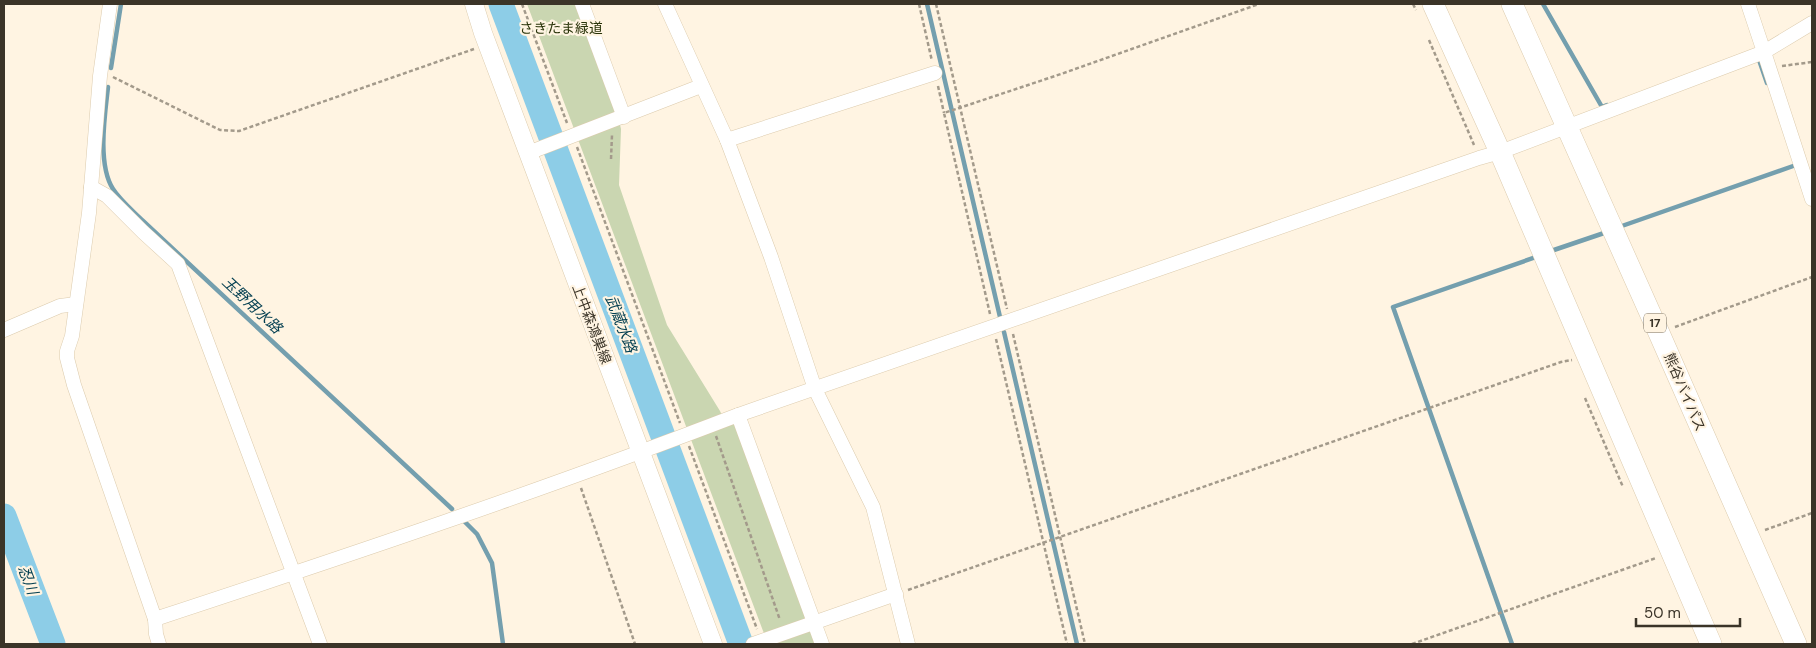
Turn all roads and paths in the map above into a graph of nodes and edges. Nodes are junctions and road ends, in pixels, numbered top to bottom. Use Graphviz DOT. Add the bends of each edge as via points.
graph roads {
  1 [pos="110,4"];
  2 [pos="474,4"];
  3 [pos="522,4"];
  4 [pos="582,4"];
  5 [pos="665,4"];
  6 [pos="1259,4"];
  7 [pos="1413,4"];
  8 [pos="1512,4"];
  9 [pos="1748,4"];
  10 [pos="1425,8"];
  11 [pos="1812,23"];
  12 [pos="1429,40"];
  13 [pos="487,45"];
  14 [pos="1764,52"];
  15 [pos="1812,62"];
  16 [pos="1769,68"];
  17 [pos="935,72"];
  18 [pos="100,76"];
  19 [pos="701,86"];
  20 [pos="624,117"];
  21 [pos="1568,127"];
  22 [pos="570,137"];
  23 [pos="727,140"];
  24 [pos="534,151"];
  25 [pos="1500,152"];
  26 [pos="1479,158"];
  27 [pos="91,187"];
  28 [pos="1812,199"];
  29 [pos="1812,277"];
  30 [pos="76,304"];
  31 [pos="993,327"];
  32 [pos="4,330"];
  33 [pos="1659,333"];
  34 [pos="1575,359"];
  35 [pos="815,389"];
  36 [pos="738,415"];
  37 [pos="712,426"];
  38 [pos="680,432"];
  39 [pos="690,447"];
  40 [pos="647,450"];
  41 [pos="577,475"];
  42 [pos="1812,513"];
  43 [pos="1747,536"];
  44 [pos="1045,542"];
  45 [pos="1656,558"];
  46 [pos="294,573"];
  47 [pos="896,594"];
  48 [pos="155,619"];
  49 [pos="814,623"];
  50 [pos="784,634"];
  51 [pos="757,643"];
  52 [pos="160,644"];
  53 [pos="320,644"];
  54 [pos="635,644"];
  55 [pos="712,644"];
  56 [pos="822,644"];
  57 [pos="908,644"];
  58 [pos="1067,644"];
  59 [pos="1412,644"];
  60 [pos="1711,644"];
  61 [pos="1796,644"];
  1 -- 18 [label="street"];
  2 -- 13 [label="main road, 上中森鴻巣線"];
  3 -- 22 [label="path"];
  4 -- 20 [label="street"];
  5 -- 19 [label="street"];
  6 -- 31 [label="path" via="944,113"];
  7 -- 10 [label="path"];
  8 -- 21 [label="highway, 熊谷バイパス / 17"];
  9 -- 14 [label="street"];
  10 -- 25 [label="highway"];
  11 -- 14 [label="street"];
  12 -- 26 [label="path"];
  13 -- 18 [label="path" via="239,131 220,130 118,79"];
  13 -- 24 [label="main road, 上中森鴻巣線"];
  14 -- 16 [label="street"];
  14 -- 21 [label="street"];
  15 -- 16 [label="path"];
  16 -- 28 [label="street"];
  17 -- 23 [label="street"];
  18 -- 27 [label="street"];
  19 -- 20 [label="street"];
  19 -- 23 [label="street"];
  20 -- 22 [label="street"];
  21 -- 25 [label="street"];
  21 -- 33 [label="highway, 熊谷バイパス / 17"];
  22 -- 24 [label="street"];
  22 -- 38 [label="path"];
  23 -- 35 [label="street"];
  24 -- 40 [label="main road, 上中森鴻巣線"];
  25 -- 26 [label="street"];
  25 -- 60 [label="highway"];
  26 -- 31 [label="street"];
  27 -- 30 [label="street"];
  27 -- 46 [label="street" via="107,196 178,264"];
  29 -- 33 [label="path"];
  30 -- 32 [label="street" via="60,306"];
  30 -- 48 [label="street" via="68,351 70,370"];
  31 -- 35 [label="street"];
  31 -- 44 [label="path"];
  33 -- 43 [label="highway, 熊谷バイパス / 17"];
  34 -- 44 [label="path"];
  35 -- 36 [label="street"];
  35 -- 47 [label="street" via="873,508"];
  36 -- 37 [label="street"];
  36 -- 49 [label="street"];
  37 -- 38 [label="street"];
  37 -- 50 [label="path"];
  38 -- 40 [label="street"];
  39 -- 51 [label="path"];
  40 -- 41 [label="street"];
  40 -- 55 [label="main road, 上中森鴻巣線"];
  41 -- 46 [label="street"];
  41 -- 54 [label="path"];
  42 -- 43 [label="path"];
  43 -- 61 [label="highway, 熊谷バイパス / 17"];
  44 -- 47 [label="path"];
  44 -- 58 [label="path"];
  45 -- 59 [label="path"];
  46 -- 48 [label="street"];
  46 -- 53 [label="street"];
  47 -- 49 [label="street"];
  47 -- 57 [label="street"];
  48 -- 52 [label="street"];
  49 -- 50 [label="street"];
  49 -- 56 [label="street"];
  50 -- 51 [label="street"];
}
